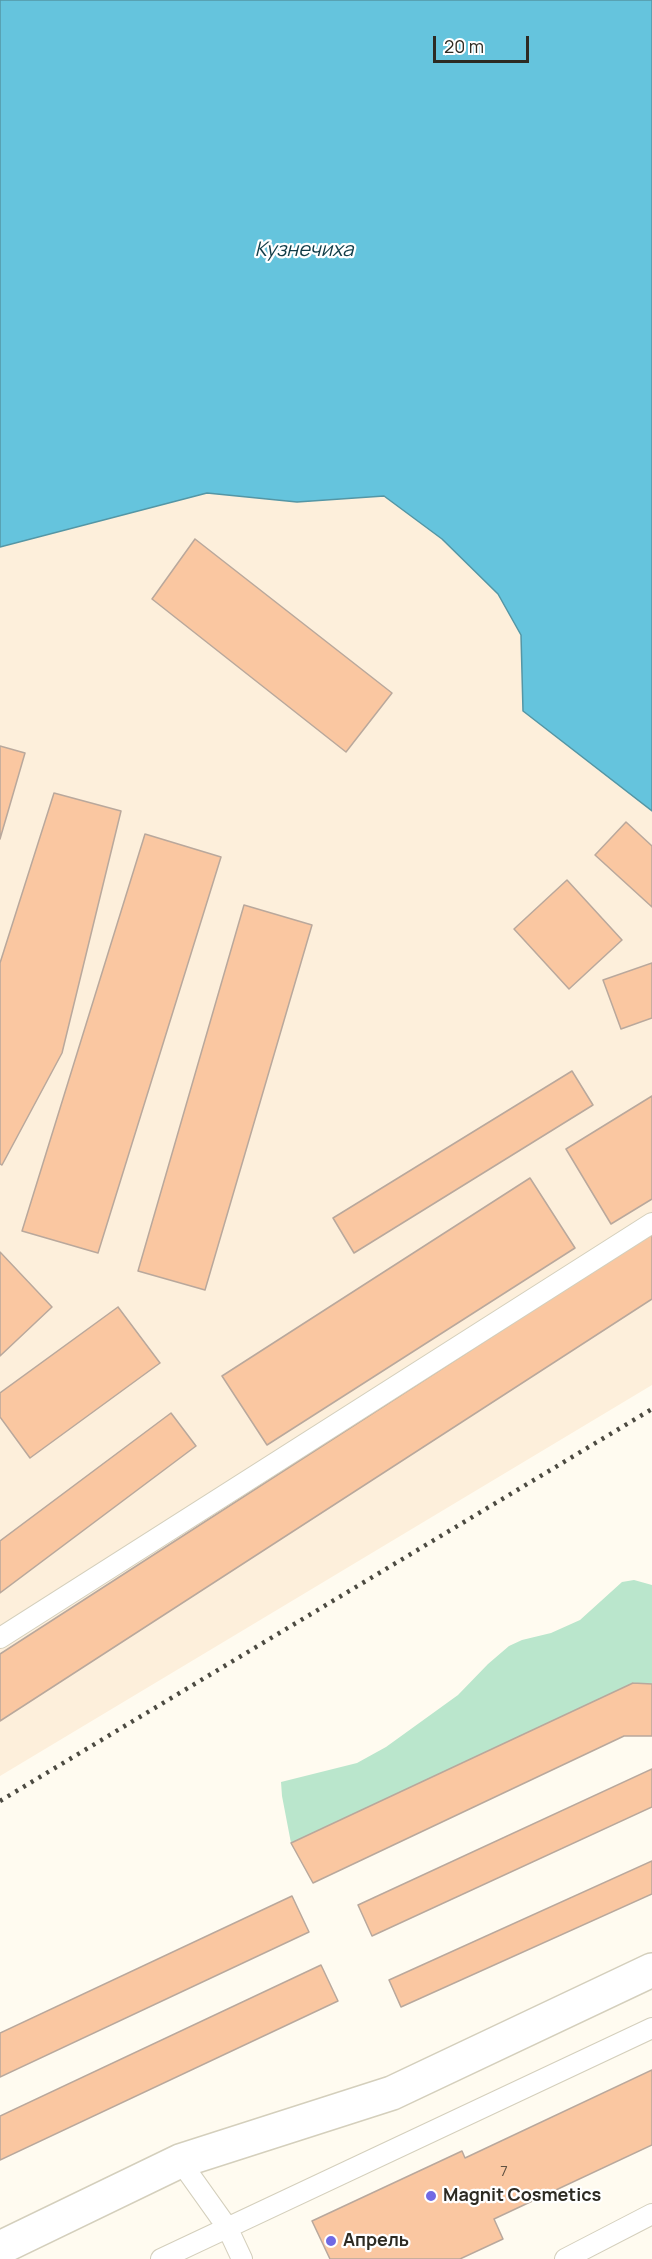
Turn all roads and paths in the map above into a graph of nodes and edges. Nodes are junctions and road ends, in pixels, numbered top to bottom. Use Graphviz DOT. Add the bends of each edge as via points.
graph roads {
  1 [pos="652,1222"];
  2 [pos="0,1638"];
  3 [pos="652,1970"];
  4 [pos="652,2028"];
  5 [pos="180,2161"];
  6 [pos="652,2214"];
  7 [pos="227,2227"];
  8 [pos="0,2248"];
  9 [pos="161,2259"];
  10 [pos="242,2259"];
  11 [pos="565,2259"];
  1 -- 2 [label="lane"];
  3 -- 5 [label="street" via="392,2093"];
  4 -- 7 [label="lane"];
  5 -- 7 [label="lane"];
  5 -- 8 [label="street"];
  6 -- 11 [label="lane"];
  7 -- 9 [label="lane"];
  7 -- 10 [label="lane"];
}
